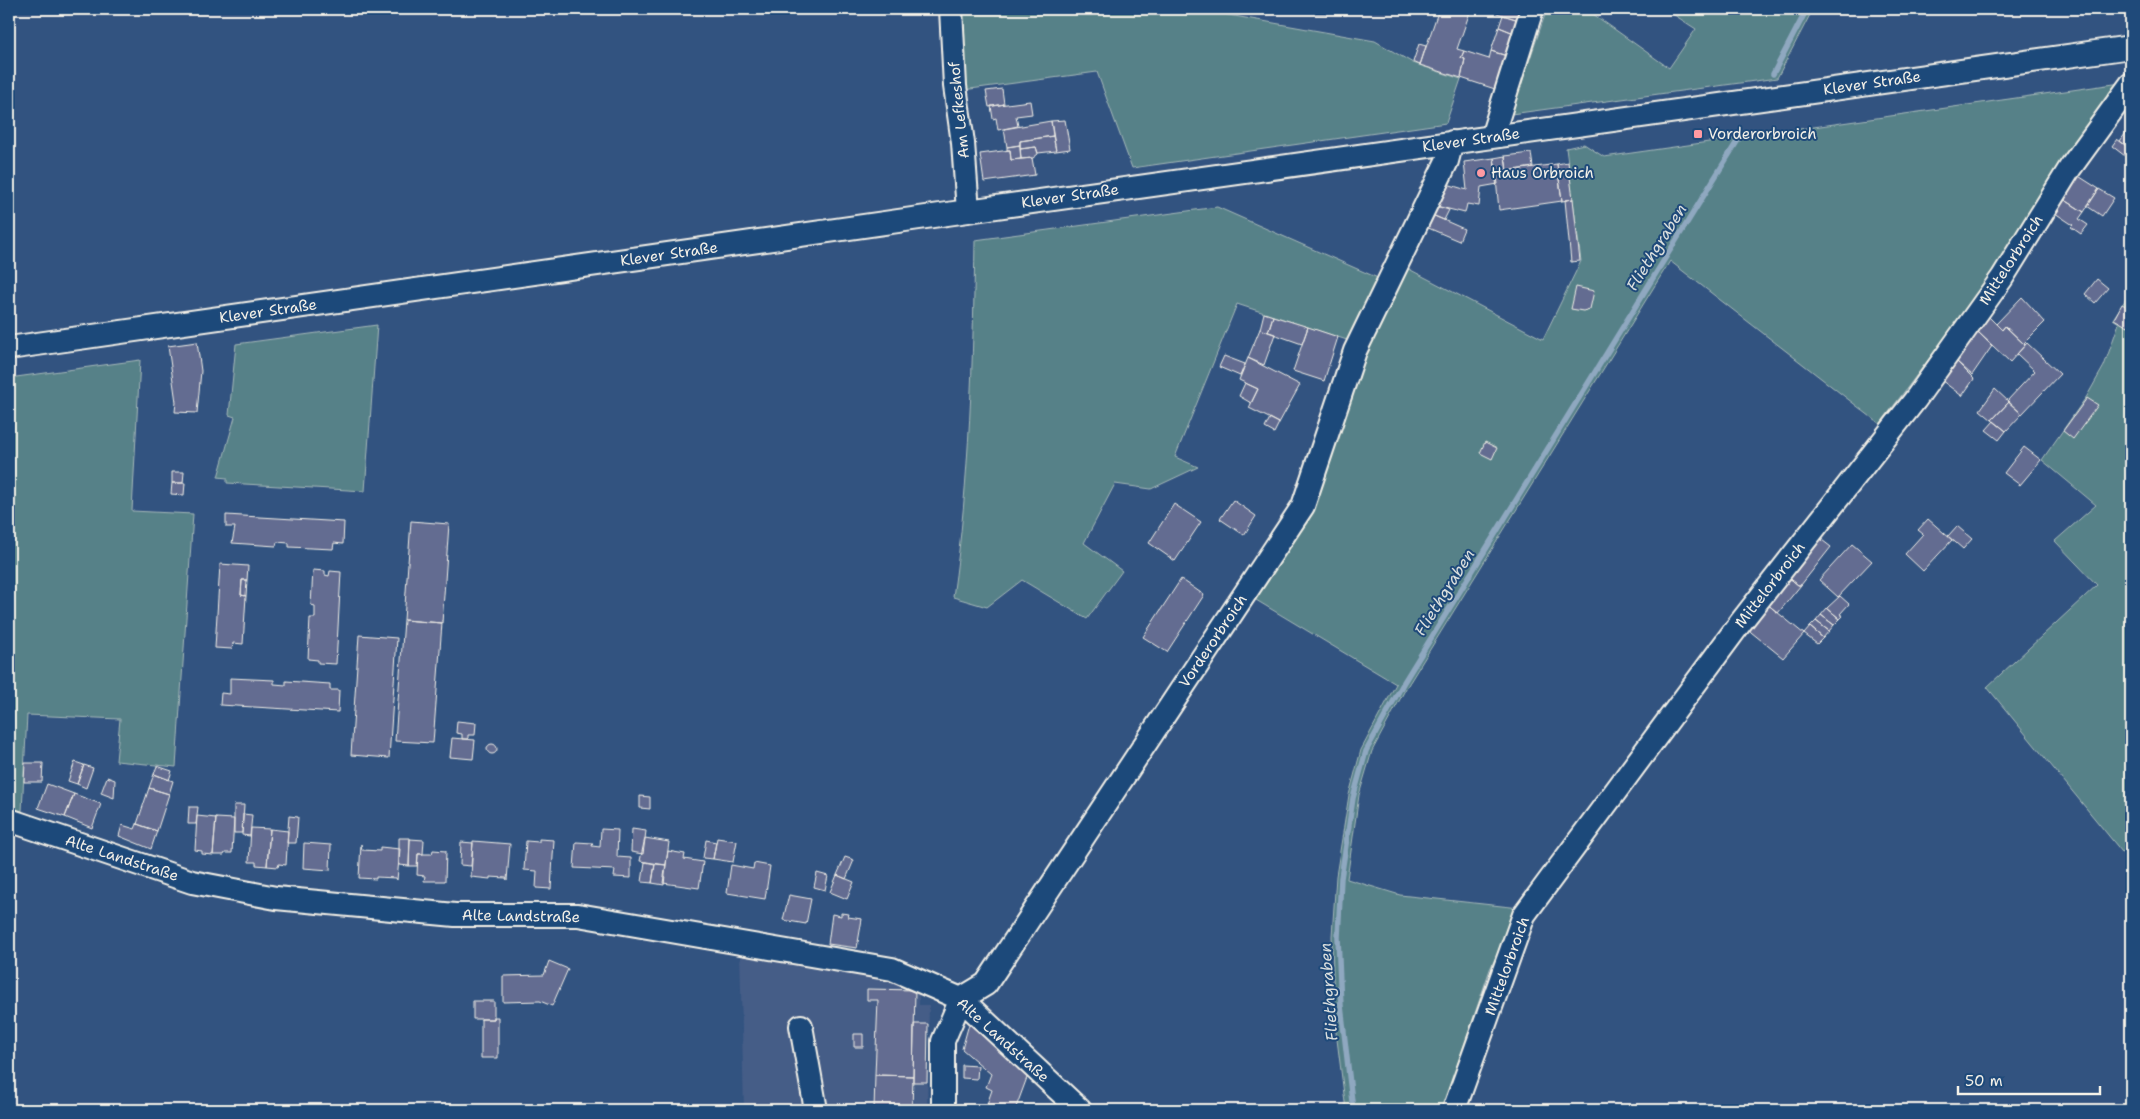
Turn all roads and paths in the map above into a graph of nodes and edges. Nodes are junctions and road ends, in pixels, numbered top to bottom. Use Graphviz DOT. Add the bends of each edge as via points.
graph roads {
  1 [pos="952,9"];
  2 [pos="1532,9"];
  3 [pos="2131,47"];
  4 [pos="2131,84"];
  5 [pos="1492,137"];
  6 [pos="1452,142"];
  7 [pos="968,211"];
  8 [pos="9,348"];
  9 [pos="9,820"];
  10 [pos="961,999"];
  11 [pos="801,1026"];
  12 [pos="816,1110"];
  13 [pos="944,1110"];
  14 [pos="1080,1110"];
  15 [pos="1454,1110"];
  1 -- 7 [label="street, Am Lefkeshof" via="955,86"];
  2 -- 5 [label="street"];
  3 -- 5 [label="street, Klever Straße"];
  4 -- 15 [label="street, Mittelorbroich" via="2070,168 2002,278 1915,400 1741,622 1524,915"];
  5 -- 6 [label="street, Klever Straße"];
  6 -- 7 [label="street, Klever Straße"];
  6 -- 10 [label="street, Vorderorbroich" via="1447,161 1356,351 1303,506 986,984"];
  7 -- 8 [label="street, Klever Straße"];
  9 -- 10 [label="street, Alte Landstraße" via="192,882 266,896 455,915 578,915 892,969"];
  10 -- 13 [label="street" via="943,1041"];
  10 -- 14 [label="street, Alte Landstraße"];
  11 -- 12 [label="street"];
}
